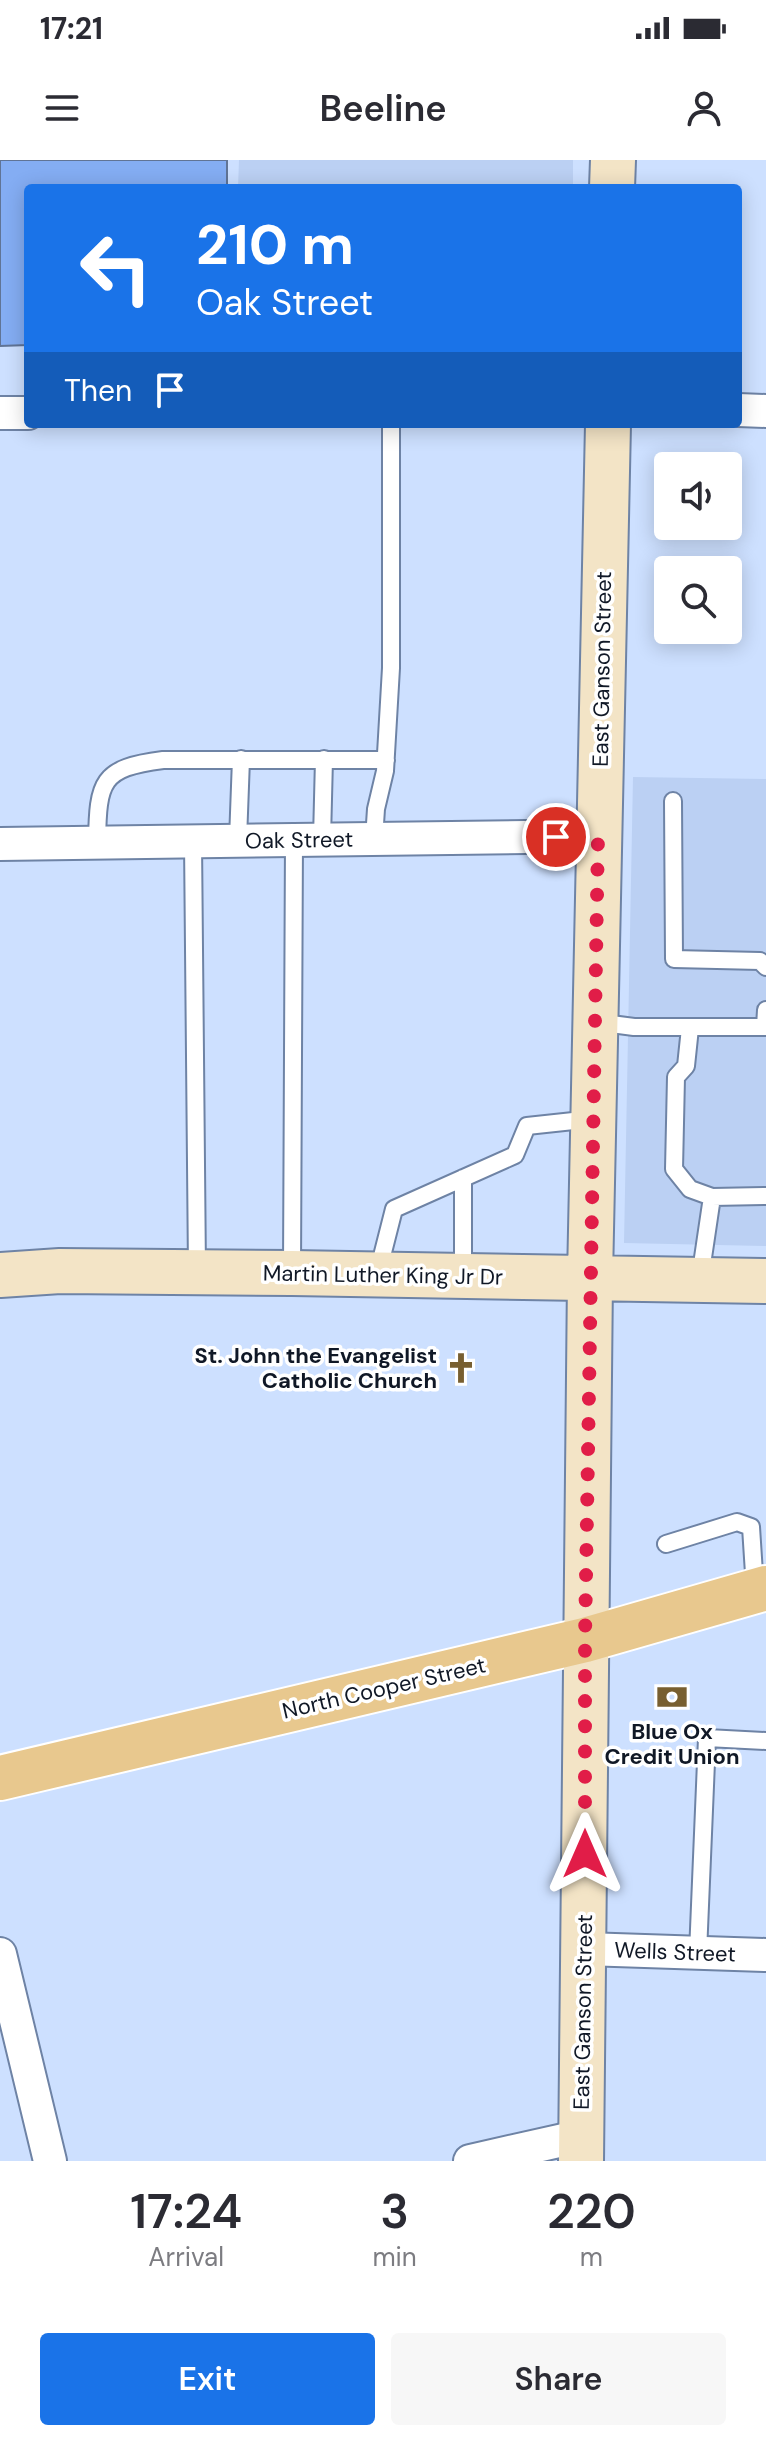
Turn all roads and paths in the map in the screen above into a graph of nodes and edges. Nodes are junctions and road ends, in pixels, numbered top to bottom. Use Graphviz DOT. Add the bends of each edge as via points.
graph roads {
  1 [pos="613,160"];
  2 [pos="612,184"];
  3 [pos="742,410"];
  4 [pos="766,411"];
  5 [pos="0,413"];
  6 [pos="24,413"];
  7 [pos="391,428"];
  8 [pos="608,428"];
  9 [pos="241,759"];
  10 [pos="324,759"];
  11 [pos="386,760"];
  12 [pos="673,801"];
  13 [pos="598,836"];
  14 [pos="308,839"];
  15 [pos="374,839"];
  16 [pos="238,840"];
  17 [pos="193,841"];
  18 [pos="97,842"];
  19 [pos="0,844"];
  20 [pos="766,967"];
  21 [pos="766,1010"];
  22 [pos="595,1021"];
  23 [pos="766,1027"];
  24 [pos="690,1028"];
  25 [pos="594,1119"];
  26 [pos="463,1178"];
  27 [pos="766,1196"];
  28 [pos="712,1197"];
  29 [pos="197,1273"];
  30 [pos="292,1273"];
  31 [pos="0,1275"];
  32 [pos="377,1275"];
  33 [pos="463,1276"];
  34 [pos="590,1278"];
  35 [pos="700,1280"];
  36 [pos="766,1281"];
  37 [pos="666,1544"];
  38 [pos="760,1589"];
  39 [pos="585,1640"];
  40 [pos="766,1741"];
  41 [pos="0,1778"];
  42 [pos="585,1949"];
  43 [pos="698,1953"];
  44 [pos="0,1954"];
  45 [pos="766,1955"];
  46 [pos="581,2148"];
  47 [pos="50,2161"];
  48 [pos="470,2161"];
  1 -- 2 [label="street"];
  3 -- 4 [label="street"];
  5 -- 6 [label="street"];
  7 -- 11 [label="lane"];
  8 -- 13 [label="street, East Ganson Street"];
  9 -- 10 [label="lane"];
  9 -- 16 [label="lane"];
  9 -- 18 [label="lane" via="163,760 115,772 104,785 97,810"];
  10 -- 11 [label="lane"];
  10 -- 14 [label="lane"];
  11 -- 15 [label="lane"];
  12 -- 20 [label="lane" via="674,959 760,961"];
  13 -- 15 [label="street, Oak Street"];
  13 -- 22 [label="street, East Ganson Street"];
  14 -- 15 [label="street, Oak Street"];
  14 -- 16 [label="street, Oak Street"];
  14 -- 30 [label="lane"];
  16 -- 17 [label="street, Oak Street"];
  17 -- 18 [label="street, Oak Street"];
  17 -- 29 [label="lane"];
  18 -- 19 [label="street, Oak Street"];
  21 -- 23 [label="lane"];
  22 -- 24 [label="lane"];
  22 -- 25 [label="street, East Ganson Street"];
  23 -- 24 [label="lane"];
  24 -- 28 [label="lane" via="686,1066 676,1077 674,1169 690,1189"];
  25 -- 26 [label="lane" via="527,1126 515,1155"];
  25 -- 34 [label="street, East Ganson Street"];
  26 -- 32 [label="lane" via="394,1209"];
  26 -- 33 [label="lane"];
  27 -- 28 [label="lane"];
  28 -- 35 [label="lane"];
  29 -- 30 [label="street, Martin Luther King Jr Dr"];
  29 -- 31 [label="street, Martin Luther King Jr Dr"];
  30 -- 32 [label="street, Martin Luther King Jr Dr"];
  32 -- 33 [label="street, Martin Luther King Jr Dr"];
  33 -- 34 [label="street, Martin Luther King Jr Dr"];
  34 -- 35 [label="street, Martin Luther King Jr Dr"];
  34 -- 39 [label="street, East Ganson Street"];
  35 -- 36 [label="street, Martin Luther King Jr Dr"];
  37 -- 38 [label="lane" via="737,1522 751,1527"];
  38 -- 39 [label="main road, North Cooper Street"];
  39 -- 41 [label="main road, North Cooper Street"];
  39 -- 42 [label="street, East Ganson Street"];
  40 -- 43 [label="lane" via="707,1738"];
  42 -- 43 [label="street, Wells Street"];
  42 -- 46 [label="street, East Ganson Street"];
  43 -- 45 [label="street, Wells Street"];
  44 -- 47 [label="street"];
  46 -- 48 [label="street"];
}
